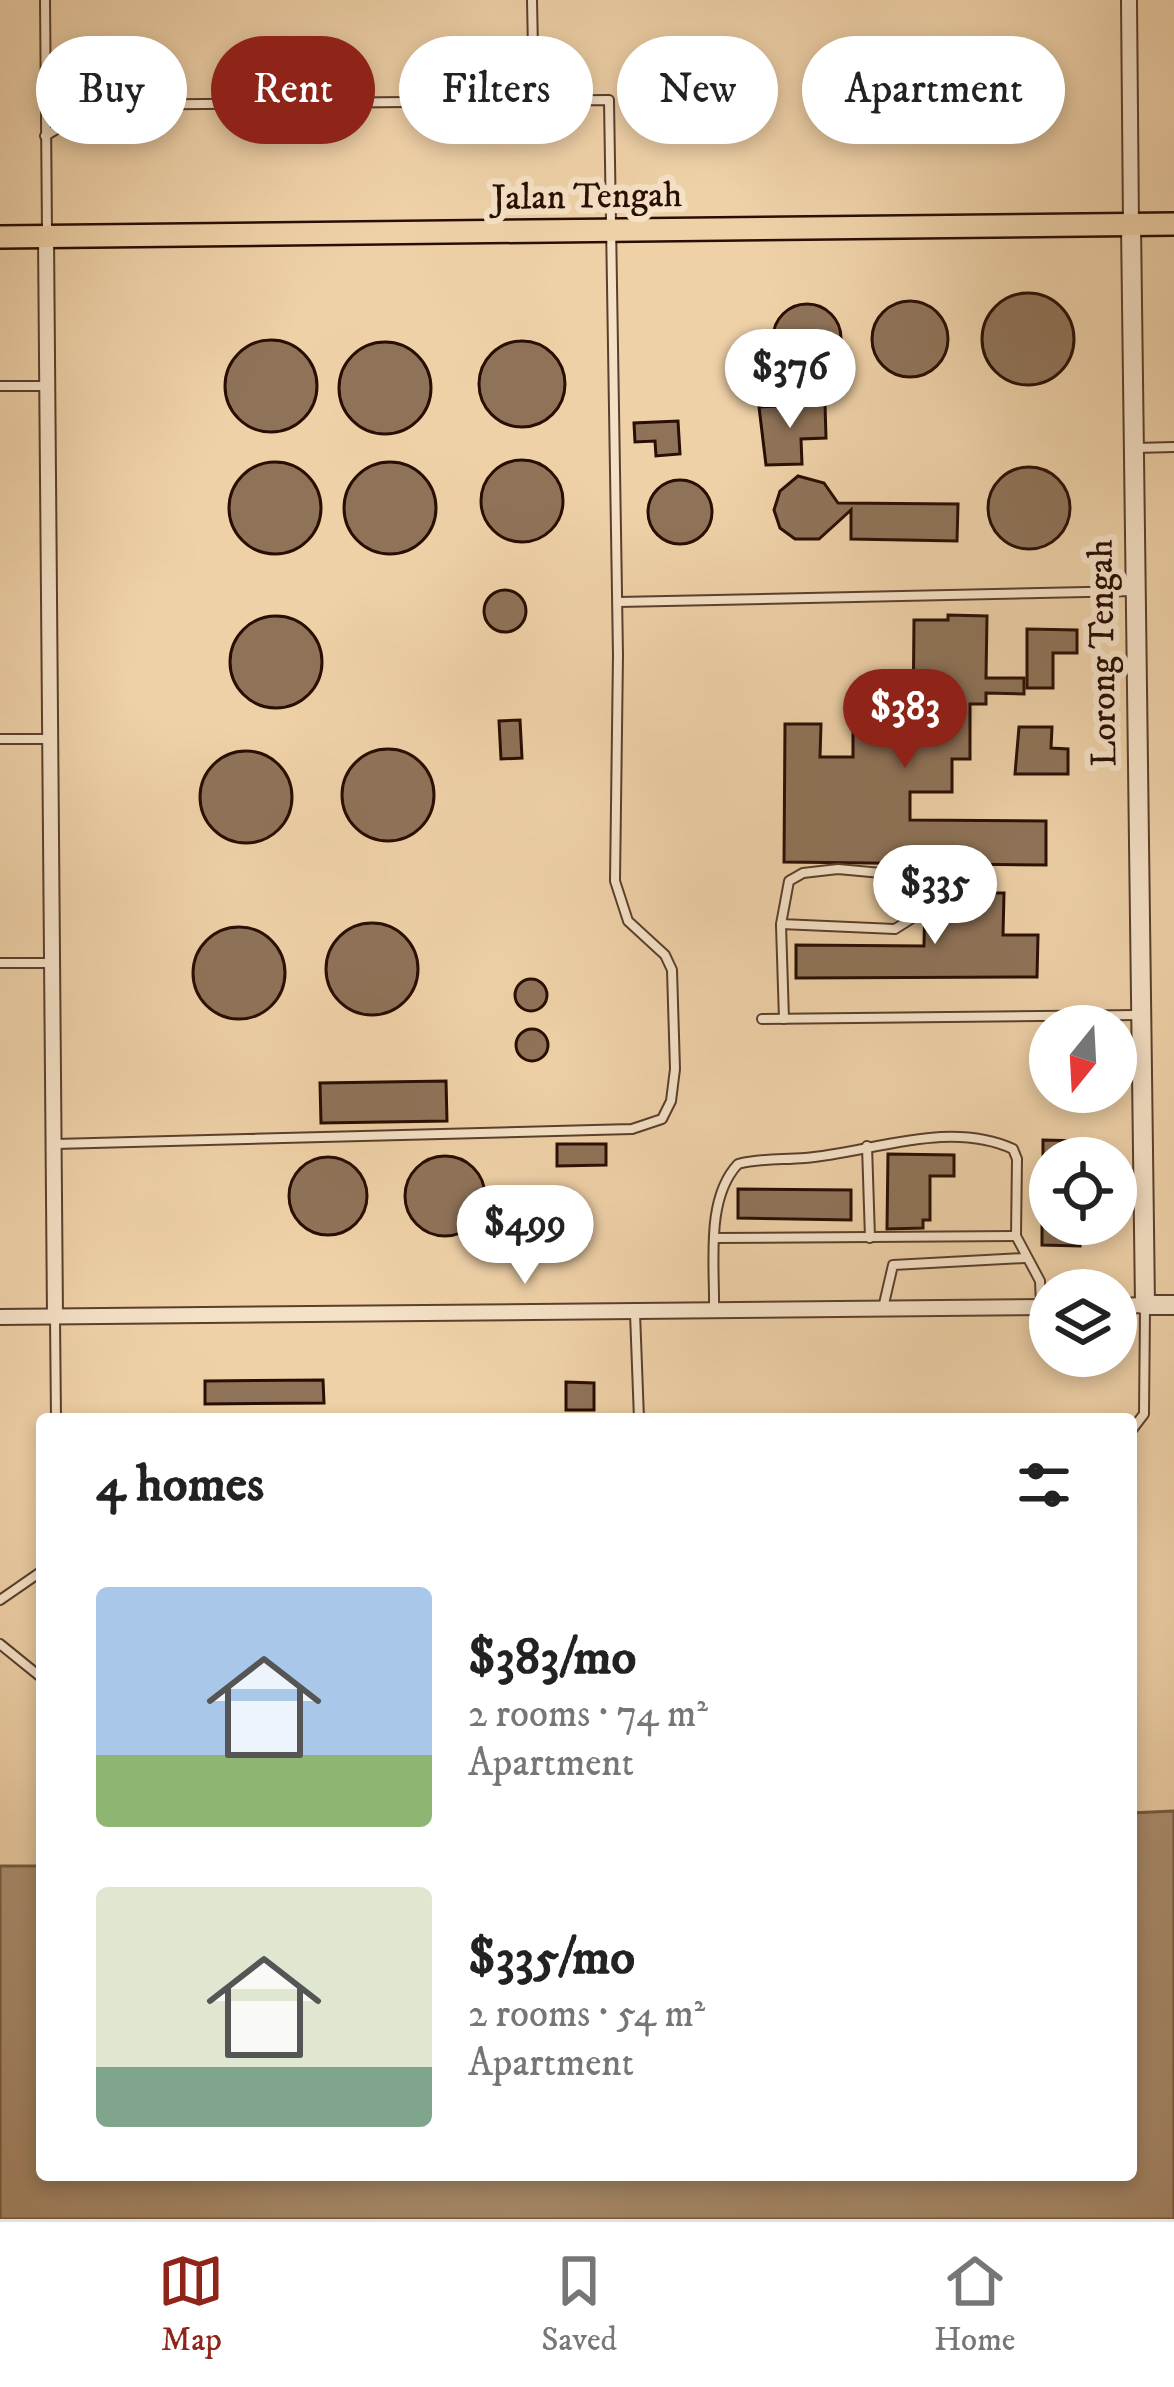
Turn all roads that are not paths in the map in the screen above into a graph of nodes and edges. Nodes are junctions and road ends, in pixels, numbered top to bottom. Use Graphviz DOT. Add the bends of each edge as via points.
graph roads {
  1 [pos="45,0"];
  2 [pos="532,0"];
  3 [pos="1129,0"];
  4 [pos="45,36"];
  5 [pos="533,36"];
  6 [pos="593,100"];
  7 [pos="399,101"];
  8 [pos="187,104"];
  9 [pos="45,144"];
  10 [pos="1174,224"];
  11 [pos="1131,225"];
  12 [pos="615,230"];
  13 [pos="0,237"];
  14 [pos="46,237"];
  15 [pos="0,386"];
  16 [pos="47,386"];
  17 [pos="1174,447"];
  18 [pos="1133,448"];
  19 [pos="1136,591"];
  20 [pos="618,602"];
  21 [pos="0,739"];
  22 [pos="52,739"];
  23 [pos="781,924"];
  24 [pos="0,963"];
  25 [pos="52,963"];
  26 [pos="1140,1015"];
  27 [pos="762,1019"];
  28 [pos="784,1019"];
  29 [pos="53,1144"];
  30 [pos="867,1146"];
  31 [pos="1016,1236"];
  32 [pos="716,1238"];
  33 [pos="869,1238"];
  34 [pos="1024,1258"];
  35 [pos="1032,1269"];
  36 [pos="1137,1305"];
  37 [pos="1145,1305"];
  38 [pos="1174,1305"];
  39 [pos="1029,1306"];
  40 [pos="883,1308"];
  41 [pos="714,1310"];
  42 [pos="635,1311"];
  43 [pos="55,1316"];
  44 [pos="0,1317"];
  45 [pos="56,1413"];
  46 [pos="639,1413"];
  47 [pos="1137,1423"];
  48 [pos="36,1575"];
  49 [pos="0,1600"];
  50 [pos="0,1644"];
  51 [pos="36,1673"];
  1 -- 4 [label="lane"];
  2 -- 5 [label="lane"];
  3 -- 11 [label="street, Lorong Tengah"];
  6 -- 12 [label="lane" via="609,100"];
  7 -- 8 [label="lane"];
  9 -- 14 [label="lane"];
  10 -- 11 [label="main road, Jalan Tengah"];
  11 -- 12 [label="main road, Jalan Tengah"];
  11 -- 18 [label="street, Lorong Tengah"];
  12 -- 14 [label="main road, Jalan Tengah"];
  12 -- 20 [label="lane"];
  13 -- 14 [label="main road, Jalan Tengah"];
  14 -- 16 [label="street"];
  15 -- 16 [label="lane"];
  16 -- 22 [label="street"];
  17 -- 18 [label="lane"];
  18 -- 19 [label="street, Lorong Tengah"];
  19 -- 20 [label="lane"];
  19 -- 26 [label="street, Lorong Tengah"];
  20 -- 29 [label="lane" via="615,881 628,921 672,970 675,1069 662,1119 632,1129"];
  21 -- 22 [label="lane"];
  22 -- 25 [label="street"];
  23 -- 23 [label="lane" via="785,889 803,873 894,872 917,890 914,917 902,927"];
  23 -- 28 [label="lane"];
  24 -- 25 [label="lane"];
  25 -- 29 [label="street"];
  26 -- 28 [label="lane"];
  26 -- 37 [label="street, Lorong Tengah"];
  27 -- 28 [label="lane"];
  29 -- 43 [label="street"];
  30 -- 31 [label="lane" via="980,1140 1012,1149"];
  30 -- 32 [label="lane" via="738,1164 723,1189"];
  30 -- 33 [label="lane"];
  31 -- 33 [label="lane"];
  31 -- 34 [label="lane"];
  32 -- 33 [label="lane"];
  32 -- 41 [label="lane"];
  34 -- 35 [label="lane"];
  34 -- 40 [label="lane" via="893,1264"];
  36 -- 37 [label="street"];
  37 -- 38 [label="street"];
  37 -- 47 [label="lane" via="1144,1414"];
  39 -- 40 [label="street"];
  40 -- 41 [label="street"];
  41 -- 42 [label="street"];
  42 -- 43 [label="street"];
  42 -- 46 [label="lane"];
  43 -- 44 [label="street"];
  43 -- 45 [label="lane"];
  48 -- 49 [label="lane"];
  50 -- 51 [label="lane"];
}
